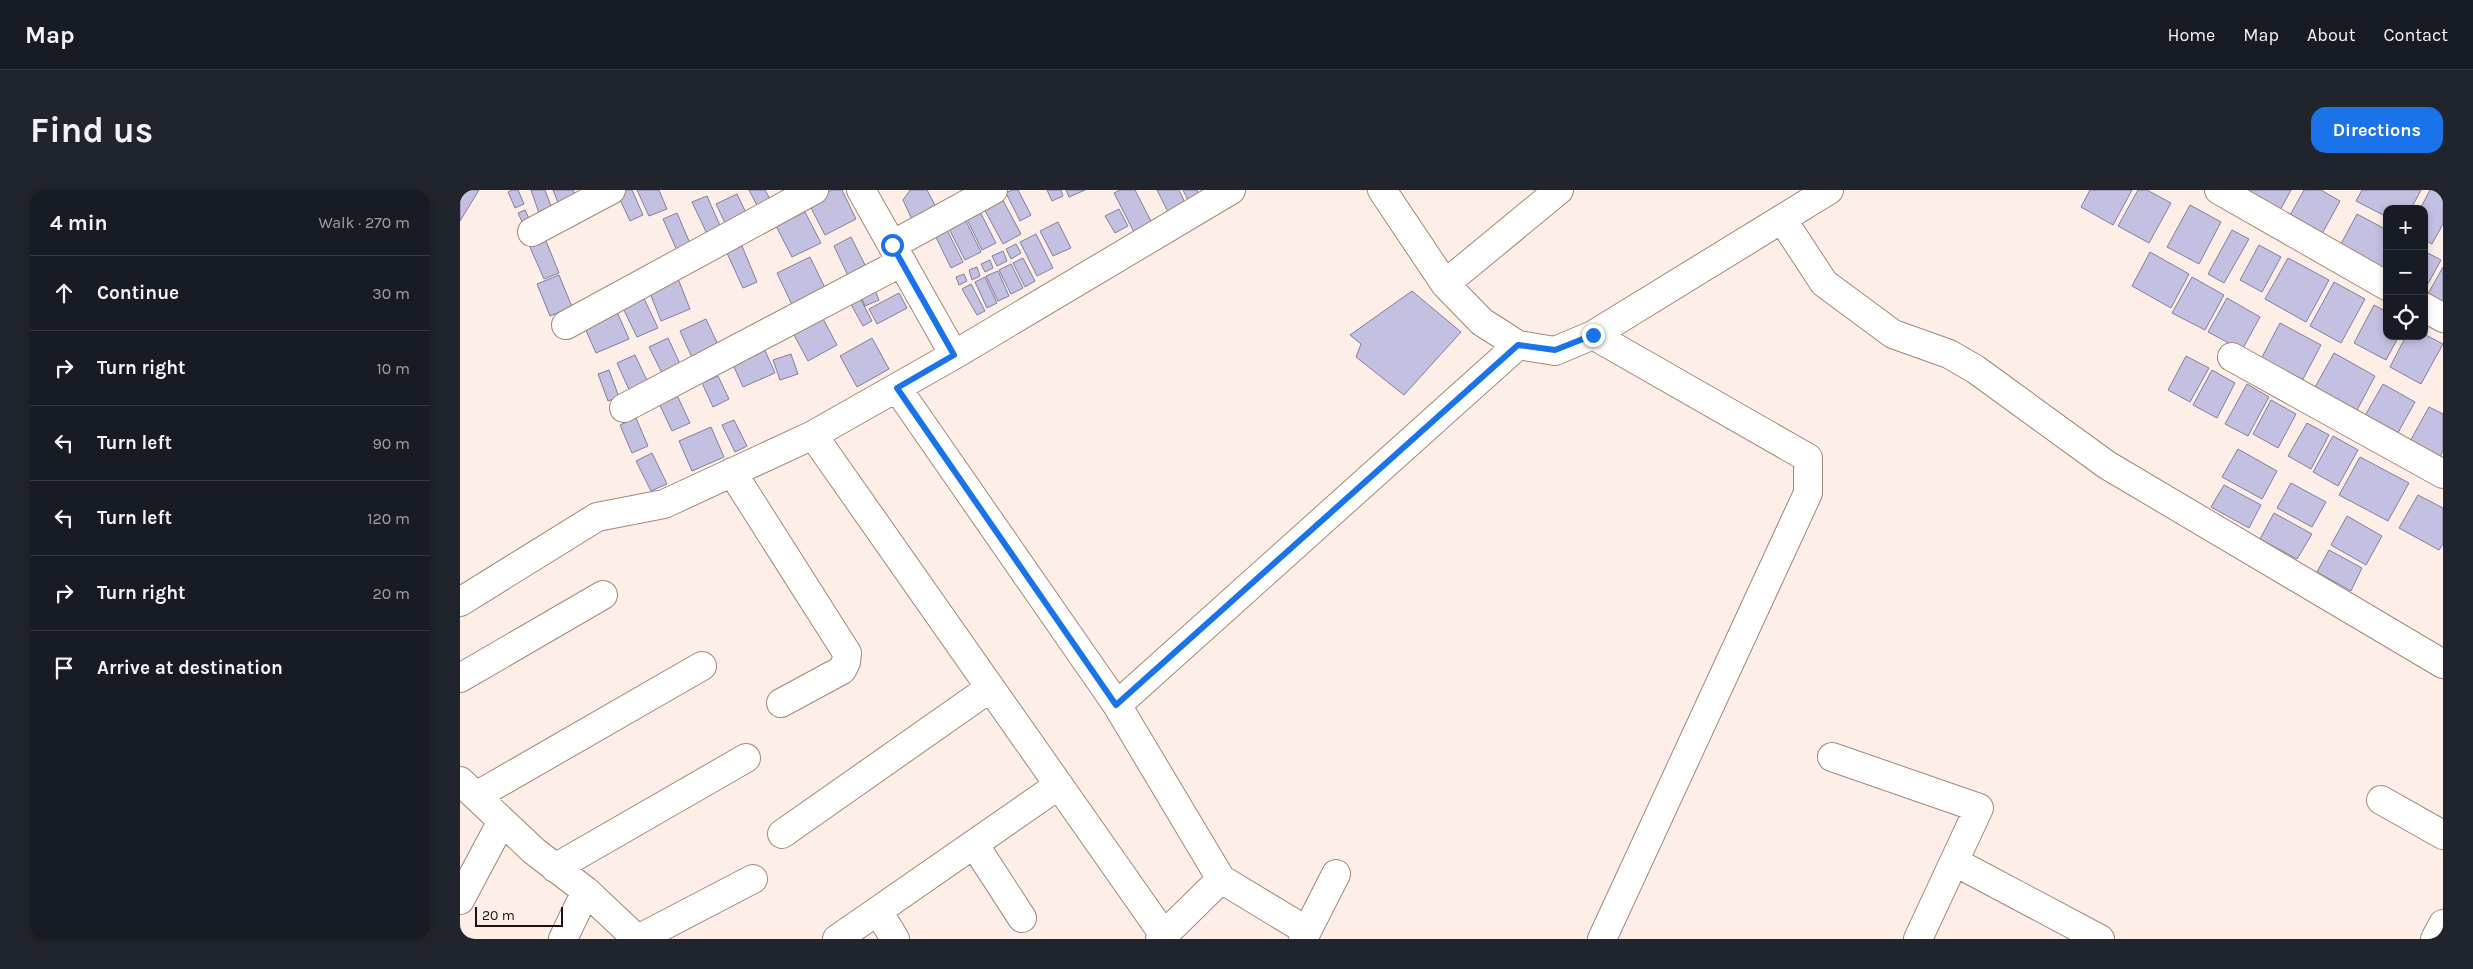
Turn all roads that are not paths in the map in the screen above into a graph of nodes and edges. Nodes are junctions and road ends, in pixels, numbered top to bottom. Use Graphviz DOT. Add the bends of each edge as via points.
graph roads {
  1 [pos="611,190"];
  2 [pos="814,190"];
  3 [pos="861,190"];
  4 [pos="993,190"];
  5 [pos="1231,190"];
  6 [pos="1559,190"];
  7 [pos="1829,190"];
  8 [pos="2218,190"];
  9 [pos="1385,191"];
  10 [pos="1782,219"];
  11 [pos="532,232"];
  12 [pos="897,253"];
  13 [pos="1445,284"];
  14 [pos="2383,284"];
  15 [pos="2428,309"];
  16 [pos="2443,318"];
  17 [pos="566,325"];
  18 [pos="1593,335"];
  19 [pos="1518,345"];
  20 [pos="954,355"];
  21 [pos="2232,357"];
  22 [pos="897,388"];
  23 [pos="624,408"];
  24 [pos="813,435"];
  25 [pos="732,472"];
  26 [pos="2443,474"];
  27 [pos="603,595"];
  28 [pos="460,602"];
  29 [pos="2443,664"];
  30 [pos="702,666"];
  31 [pos="460,678"];
  32 [pos="990,688"];
  33 [pos="781,703"];
  34 [pos="1116,705"];
  35 [pos="1832,757"];
  36 [pos="746,758"];
  37 [pos="1059,785"];
  38 [pos="468,788"];
  39 [pos="2381,800"];
  40 [pos="502,820"];
  41 [pos="782,834"];
  42 [pos="2443,835"];
  43 [pos="974,844"];
  44 [pos="1955,862"];
  45 [pos="556,868"];
  46 [pos="1336,874"];
  47 [pos="753,879"];
  48 [pos="1221,879"];
  49 [pos="586,891"];
  50 [pos="460,900"];
  51 [pos="878,911"];
  52 [pos="1022,918"];
  53 [pos="2443,924"];
  54 [pos="1305,935"];
  55 [pos="1162,937"];
  56 [pos="563,939"];
  57 [pos="637,939"];
  58 [pos="837,939"];
  59 [pos="895,939"];
  60 [pos="1602,939"];
  61 [pos="1918,939"];
  62 [pos="2100,939"];
  63 [pos="2435,939"];
  1 -- 11 [label="street"];
  2 -- 17 [label="street"];
  3 -- 12 [label="street"];
  4 -- 12 [label="street"];
  5 -- 20 [label="street"];
  6 -- 13 [label="street"];
  7 -- 10 [label="street"];
  8 -- 14 [label="street"];
  9 -- 13 [label="street"];
  10 -- 18 [label="street"];
  10 -- 29 [label="street" via="1824,283 1893,334 1949,354 1975,369 2107,465"];
  12 -- 20 [label="street"];
  12 -- 23 [label="street"];
  13 -- 19 [label="street" via="1482,322"];
  15 -- 16 [label="street"];
  18 -- 19 [label="street" via="1555,350"];
  18 -- 60 [label="street" via="1808,458 1808,493"];
  19 -- 34 [label="street"];
  20 -- 22 [label="street"];
  21 -- 26 [label="street"];
  22 -- 24 [label="street"];
  22 -- 34 [label="street"];
  24 -- 25 [label="street"];
  24 -- 32 [label="street"];
  25 -- 28 [label="street" via="664,504 597,517"];
  25 -- 33 [label="street" via="847,653 842,670"];
  27 -- 31 [label="street"];
  30 -- 38 [label="street"];
  32 -- 37 [label="street"];
  32 -- 41 [label="street"];
  34 -- 48 [label="street"];
  35 -- 44 [label="street" via="1979,808"];
  36 -- 45 [label="street"];
  37 -- 43 [label="street"];
  37 -- 55 [label="street"];
  38 -- 40 [label="street"];
  39 -- 42 [label="street"];
  40 -- 45 [label="street"];
  40 -- 50 [label="street"];
  43 -- 51 [label="street"];
  43 -- 52 [label="street"];
  44 -- 61 [label="street"];
  44 -- 62 [label="street"];
  45 -- 49 [label="street"];
  46 -- 54 [label="street"];
  47 -- 57 [label="street"];
  48 -- 54 [label="street"];
  48 -- 55 [label="street"];
  49 -- 56 [label="street"];
  49 -- 57 [label="street"];
  51 -- 58 [label="street"];
  51 -- 59 [label="street"];
  53 -- 63 [label="street"];
}
